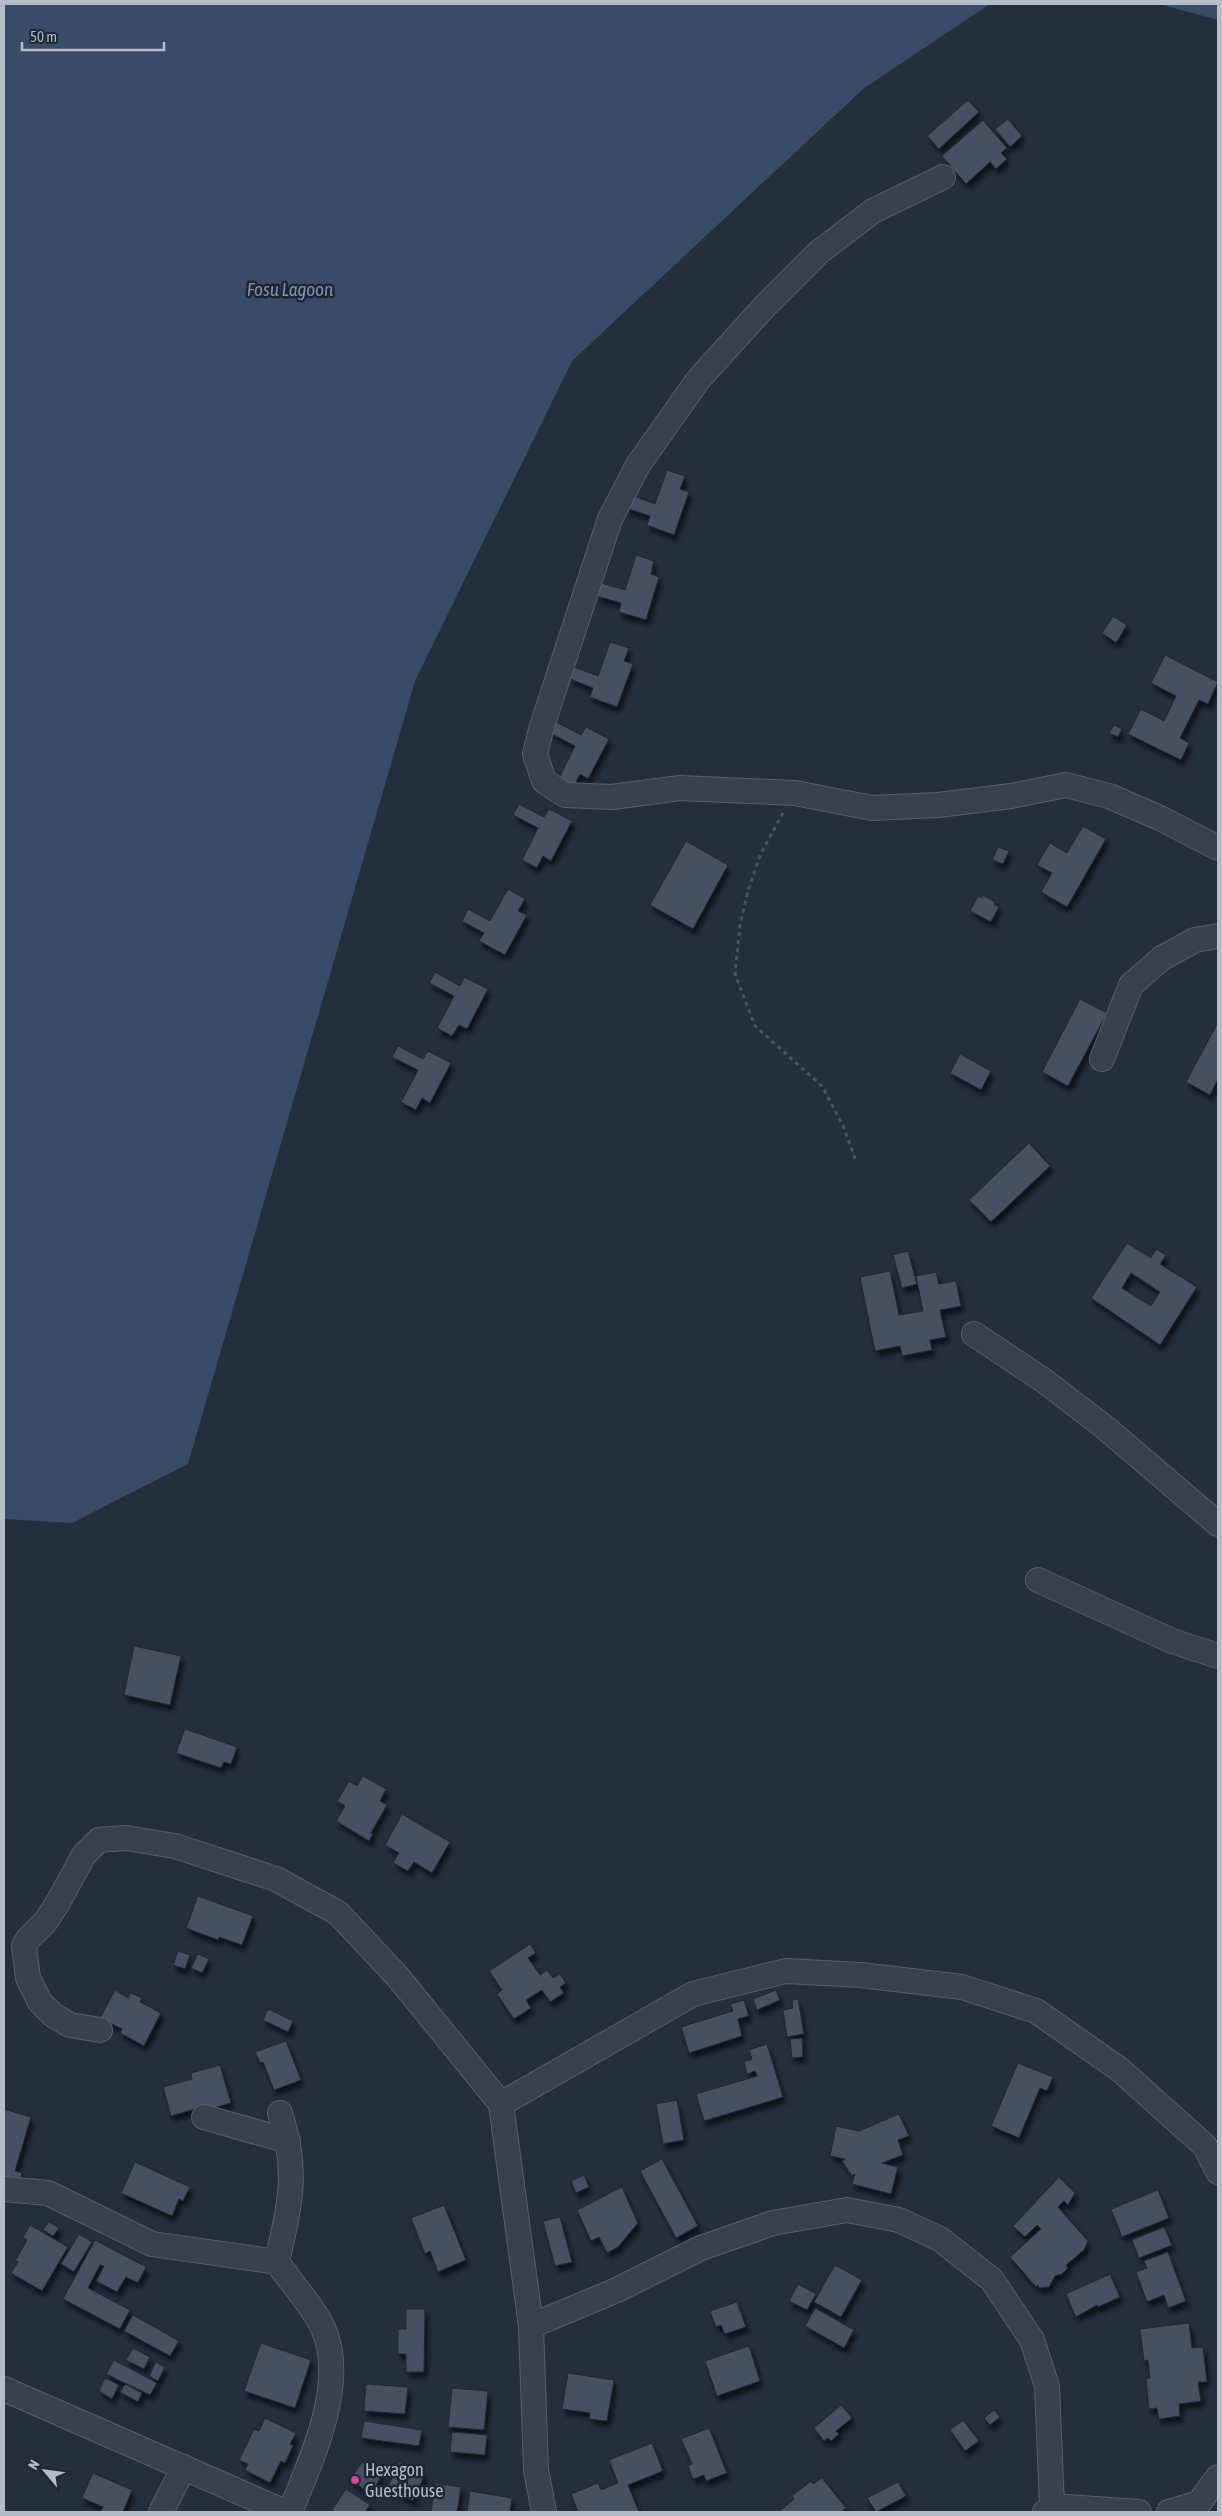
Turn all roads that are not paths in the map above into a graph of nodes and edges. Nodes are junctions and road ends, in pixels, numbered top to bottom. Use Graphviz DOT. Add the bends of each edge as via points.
graph roads {
  1 [pos="943,177"];
  2 [pos="1218,848"];
  3 [pos="1218,936"];
  4 [pos="1102,1059"];
  5 [pos="974,1334"];
  6 [pos="1218,1524"];
  7 [pos="1038,1580"];
  8 [pos="1218,1656"];
  9 [pos="100,2030"];
  10 [pos="501,2104"];
  11 [pos="280,2113"];
  12 [pos="204,2117"];
  13 [pos="288,2141"];
  14 [pos="1218,2172"];
  15 [pos="4,2189"];
  16 [pos="277,2262"];
  17 [pos="531,2326"];
  18 [pos="4,2389"];
  19 [pos="184,2467"];
  20 [pos="1218,2477"];
  21 [pos="1049,2509"];
  22 [pos="161,2512"];
  23 [pos="284,2512"];
  24 [pos="290,2512"];
  25 [pos="544,2512"];
  26 [pos="1139,2512"];
  27 [pos="1169,2512"];
  1 -- 2 [label="street" via="873,211 819,252 698,380 644,457 610,519 544,718 535,754 544,781 565,795 612,797 680,788 795,793 872,808 938,805 1066,785 1110,796"];
  3 -- 4 [label="street" via="1195,940 1162,958 1131,985"];
  5 -- 6 [label="street" via="1102,1425"];
  7 -- 8 [label="street" via="1172,1641"];
  9 -- 10 [label="street" via="70,2024 53,2015 40,2002 28,1978 24,1946 57,1904 84,1855 99,1840 126,1838 175,1846 276,1879 338,1913 398,1977"];
  10 -- 14 [label="street" via="693,1994 786,1970 861,1975 962,1987 1036,2011 1127,2075 1205,2146"];
  10 -- 17 [label="street"];
  11 -- 13 [label="street"];
  12 -- 13 [label="street"];
  13 -- 16 [label="street" via="293,2180"];
  15 -- 16 [label="street" via="48,2194 152,2244"];
  16 -- 24 [label="street" via="322,2326 328,2341 331,2368 331,2385 320,2430"];
  17 -- 21 [label="street" via="617,2290 700,2248 774,2223 847,2210 899,2220 940,2238 992,2280 1032,2340 1047,2386"];
  17 -- 25 [label="street" via="536,2470"];
  18 -- 19 [label="street"];
  19 -- 22 [label="street"];
  19 -- 23 [label="street"];
  20 -- 27 [label="street" via="1199,2503"];
  21 -- 26 [label="street"];
}
